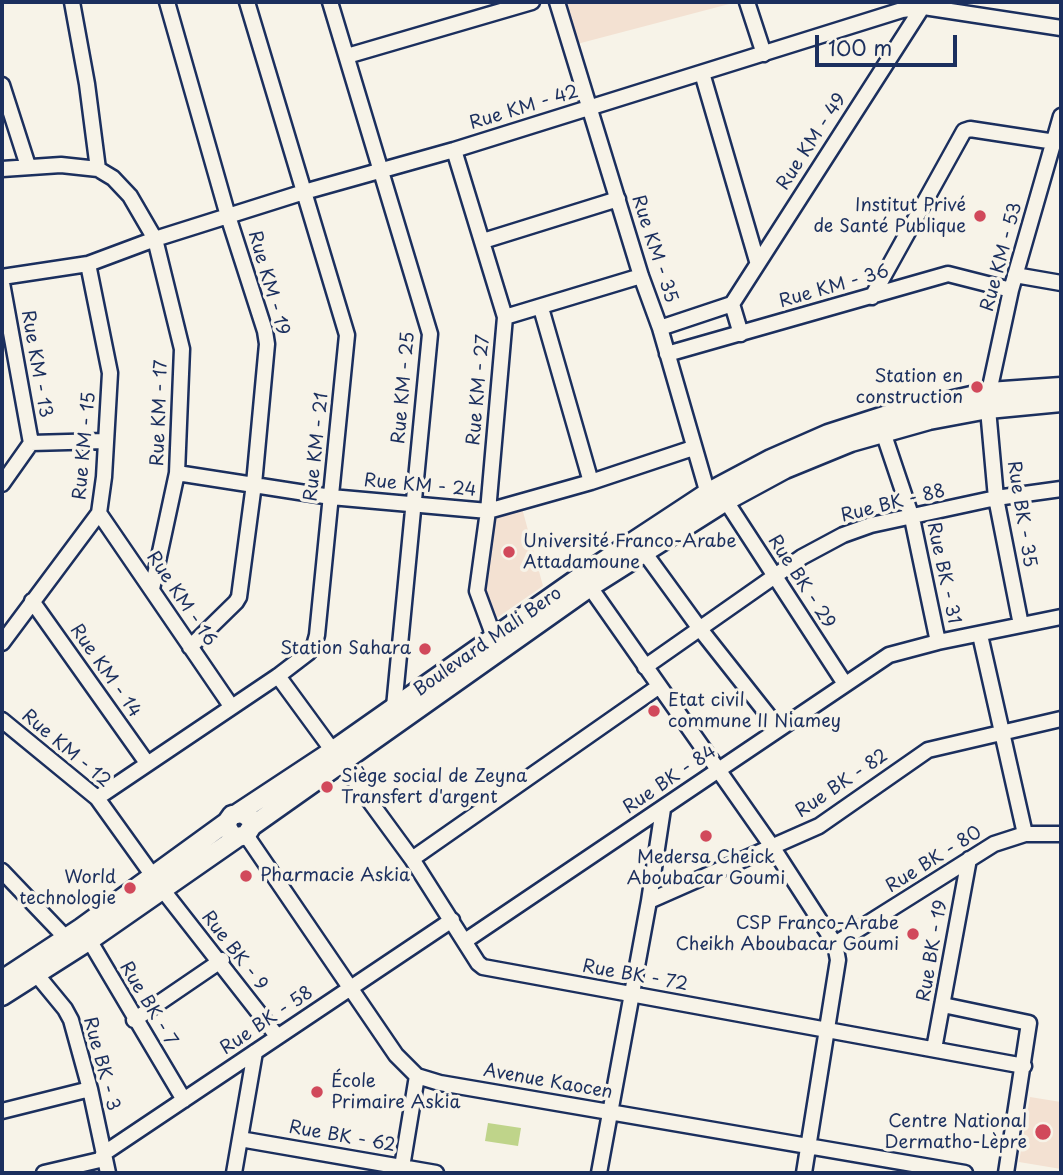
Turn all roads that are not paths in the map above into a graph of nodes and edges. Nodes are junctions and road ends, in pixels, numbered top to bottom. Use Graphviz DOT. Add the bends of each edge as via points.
graph roads {
  1 [pos="72,2"];
  2 [pos="167,2"];
  3 [pos="247,2"];
  4 [pos="330,2"];
  5 [pos="532,2"];
  6 [pos="556,2"];
  7 [pos="747,2"];
  8 [pos="925,4"];
  9 [pos="1061,28"];
  10 [pos="764,54"];
  11 [pos="347,56"];
  12 [pos="702,73"];
  13 [pos="2,85"];
  14 [pos="589,107"];
  15 [pos="1061,116"];
  16 [pos="7,117"];
  17 [pos="1055,142"];
  18 [pos="454,150"];
  19 [pos="29,166"];
  20 [pos="2,169"];
  21 [pos="98,169"];
  22 [pos="381,169"];
  23 [pos="304,192"];
  24 [pos="618,199"];
  25 [pos="228,216"];
  26 [pos="155,239"];
  27 [pos="483,241"];
  28 [pos="757,261"];
  29 [pos="88,264"];
  30 [pos="1016,275"];
  31 [pos="641,276"];
  32 [pos="2,277"];
  33 [pos="2,283"];
  34 [pos="1061,283"];
  35 [pos="1011,290"];
  36 [pos="872,297"];
  37 [pos="732,304"];
  38 [pos="541,308"];
  39 [pos="505,317"];
  40 [pos="660,328"];
  41 [pos="741,334"];
  42 [pos="667,355"];
  43 [pos="1061,387"];
  44 [pos="988,401"];
  45 [pos="1061,402"];
  46 [pos="883,432"];
  47 [pos="106,441"];
  48 [pos="31,443"];
  49 [pos="693,448"];
  50 [pos="177,473"];
  51 [pos="591,482"];
  52 [pos="2,484"];
  53 [pos="254,484"];
  54 [pos="1061,489"];
  55 [pos="331,497"];
  56 [pos="996,498"];
  57 [pos="715,501"];
  58 [pos="412,503"];
  59 [pos="488,511"];
  60 [pos="99,513"];
  61 [pos="912,518"];
  62 [pos="644,552"];
  63 [pos="775,576"];
  64 [pos="586,581"];
  65 [pos="152,589"];
  66 [pos="32,601"];
  67 [pos="1061,617"];
  68 [pos="1021,625"];
  69 [pos="700,629"];
  70 [pos="980,635"];
  71 [pos="494,637"];
  72 [pos="938,642"];
  73 [pos="2,643"];
  74 [pos="190,647"];
  75 [pos="645,667"];
  76 [pos="462,670"];
  77 [pos="278,676"];
  78 [pos="845,684"];
  79 [pos="441,685"];
  80 [pos="658,687"];
  81 [pos="231,706"];
  82 [pos="394,707"];
  83 [pos="1061,719"];
  84 [pos="2,720"];
  85 [pos="779,729"];
  86 [pos="1002,732"];
  87 [pos="337,757"];
  88 [pos="147,763"];
  89 [pos="718,772"];
  90 [pos="97,798"];
  91 [pos="663,809"];
  92 [pos="240,826"];
  93 [pos="1025,834"];
  94 [pos="1061,834"];
  95 [pos="773,848"];
  96 [pos="412,859"];
  97 [pos="969,859"];
  98 [pos="2,871"];
  99 [pos="157,883"];
  100 [pos="649,901"];
  101 [pos="452,920"];
  102 [pos="79,935"];
  103 [pos="465,941"];
  104 [pos="835,944"];
  105 [pos="220,962"];
  106 [pos="37,975"];
  107 [pos="2,980"];
  108 [pos="350,988"];
  109 [pos="631,995"];
  110 [pos="2,996"];
  111 [pos="943,1005"];
  112 [pos="134,1020"];
  113 [pos="827,1030"];
  114 [pos="277,1036"];
  115 [pos="934,1049"];
  116 [pos="255,1052"];
  117 [pos="1024,1066"];
  118 [pos="418,1076"];
  119 [pos="90,1089"];
  120 [pos="184,1100"];
  121 [pos="2,1111"];
  122 [pos="609,1112"];
  123 [pos="240,1139"];
  124 [pos="808,1146"];
  125 [pos="105,1162"];
  126 [pos="402,1170"];
  127 [pos="44,1173"];
  128 [pos="234,1173"];
  129 [pos="436,1173"];
  130 [pos="599,1173"];
  131 [pos="804,1173"];
  132 [pos="965,1173"];
  133 [pos="1006,1173"];
  1 -- 21 [label="street"];
  2 -- 25 [label="street, Rue KM - 19"];
  3 -- 23 [label="street, Rue KM - 21"];
  4 -- 11 [label="street, Rue KM - 25"];
  5 -- 11 [label="street"];
  6 -- 14 [label="street, Rue KM - 35"];
  7 -- 10 [label="street"];
  8 -- 9 [label="street, Rue KM - 42"];
  8 -- 10 [label="street, Rue KM - 42"];
  8 -- 28 [label="street, Rue KM - 49"];
  10 -- 12 [label="street, Rue KM - 42"];
  11 -- 22 [label="street, Rue KM - 25"];
  12 -- 14 [label="street, Rue KM - 42"];
  12 -- 28 [label="street"];
  13 -- 16 [label="street"];
  14 -- 18 [label="street, Rue KM - 42"];
  14 -- 24 [label="street, Rue KM - 35"];
  15 -- 17 [label="street, Rue KM - 53"];
  16 -- 19 [label="street"];
  17 -- 30 [label="street, Rue KM - 53"];
  17 -- 36 [label="street" via="964,131"];
  18 -- 22 [label="street, Rue KM - 42"];
  18 -- 27 [label="street, Rue KM - 27"];
  19 -- 20 [label="street"];
  19 -- 21 [label="street"];
  21 -- 26 [label="street, Rue KM - 17" via="130,196"];
  22 -- 23 [label="street, Rue KM - 42"];
  22 -- 58 [label="street, Rue KM - 25" via="430,334"];
  23 -- 25 [label="street, Rue KM - 42"];
  23 -- 55 [label="street, Rue KM - 21" via="347,335"];
  24 -- 27 [label="street"];
  24 -- 31 [label="street, Rue KM - 35"];
  25 -- 26 [label="street, Rue KM - 42"];
  25 -- 53 [label="street, Rue KM - 19" via="267,344"];
  26 -- 29 [label="street, Rue KM - 42"];
  26 -- 50 [label="street, Rue KM - 17" via="181,338"];
  27 -- 39 [label="street, Rue KM - 27"];
  28 -- 37 [label="street, Rue KM - 49"];
  29 -- 32 [label="street, Rue KM - 42"];
  29 -- 47 [label="street, Rue KM - 15" via="109,361"];
  30 -- 34 [label="street"];
  30 -- 35 [label="street, Rue KM - 53"];
  31 -- 38 [label="street"];
  31 -- 40 [label="street, Rue KM - 35"];
  33 -- 48 [label="street, Rue KM - 13"];
  35 -- 36 [label="street, Rue KM - 36" via="948,274"];
  35 -- 44 [label="street, Rue KM - 53"];
  36 -- 41 [label="street, Rue KM - 36"];
  37 -- 40 [label="street"];
  37 -- 41 [label="street"];
  38 -- 39 [label="street"];
  38 -- 51 [label="street"];
  39 -- 59 [label="street, Rue KM - 27"];
  40 -- 42 [label="street, Rue KM - 35"];
  41 -- 42 [label="street, Rue KM - 36"];
  42 -- 49 [label="street, Rue KM - 35"];
  43 -- 44 [label="main road, Boulevard Mali Bero"];
  44 -- 45 [label="main road, Boulevard Mali Bero"];
  44 -- 46 [label="main road, Boulevard Mali Bero"];
  44 -- 56 [label="street, Rue BK - 35"];
  44 -- 57 [label="main road, Boulevard Mali Bero" via="887,415 828,434 771,459"];
  46 -- 57 [label="main road, Boulevard Mali Bero" via="811,457"];
  46 -- 61 [label="street, Rue BK - 31"];
  47 -- 48 [label="street"];
  47 -- 60 [label="street, Rue KM - 15"];
  48 -- 52 [label="street, Rue KM - 13"];
  49 -- 51 [label="street, Rue KM - 24"];
  49 -- 57 [label="street, Rue KM - 35"];
  50 -- 53 [label="street, Rue KM - 24"];
  50 -- 65 [label="street, Rue KM - 17"];
  51 -- 59 [label="street, Rue KM - 24"];
  53 -- 55 [label="street, Rue KM - 24"];
  53 -- 74 [label="street, Rue KM - 19" via="239,597"];
  54 -- 56 [label="street, Rue BK - 88"];
  55 -- 58 [label="street, Rue KM - 24"];
  55 -- 77 [label="street, Rue KM - 21" via="314,646"];
  56 -- 61 [label="street, Rue BK - 88"];
  56 -- 68 [label="street, Rue BK - 35"];
  57 -- 62 [label="main road, Boulevard Mali Bero"];
  57 -- 63 [label="street, Rue BK - 29"];
  57 -- 64 [label="main road, Boulevard Mali Bero"];
  58 -- 59 [label="street, Rue KM - 24"];
  58 -- 82 [label="street, Rue KM - 25"];
  59 -- 71 [label="street, Rue KM - 27" via="478,595"];
  60 -- 65 [label="street, Rue KM - 16"];
  60 -- 66 [label="street, Rue KM - 15"];
  61 -- 63 [label="street, Rue BK - 88" via="843,535"];
  61 -- 72 [label="street, Rue BK - 31"];
  62 -- 64 [label="main road, Boulevard Mali Bero"];
  62 -- 69 [label="street"];
  63 -- 69 [label="street, Rue BK - 88"];
  63 -- 78 [label="street, Rue BK - 29"];
  64 -- 71 [label="main road, Boulevard Mali Bero"];
  64 -- 75 [label="street"];
  64 -- 76 [label="main road, Boulevard Mali Bero"];
  65 -- 74 [label="street, Rue KM - 16"];
  66 -- 73 [label="street, Rue KM - 15"];
  66 -- 88 [label="street, Rue KM - 14"];
  67 -- 68 [label="street, Rue BK - 84"];
  68 -- 70 [label="street, Rue BK - 84"];
  69 -- 75 [label="street, Rue BK - 88"];
  69 -- 85 [label="street"];
  70 -- 72 [label="street, Rue BK - 84"];
  70 -- 86 [label="street"];
  71 -- 76 [label="main road, Boulevard Mali Bero"];
  72 -- 78 [label="street, Rue BK - 84" via="889,655"];
  74 -- 81 [label="street, Rue KM - 16"];
  75 -- 80 [label="street"];
  76 -- 79 [label="main road, Boulevard Mali Bero"];
  77 -- 81 [label="street, Rue KM - 21"];
  77 -- 87 [label="street, Rue BK - 72"];
  78 -- 85 [label="street, Rue BK - 84"];
  79 -- 82 [label="main road, Boulevard Mali Bero"];
  79 -- 87 [label="main road, Boulevard Mali Bero"];
  80 -- 89 [label="street"];
  80 -- 96 [label="street"];
  81 -- 88 [label="street, Rue KM - 21"];
  82 -- 87 [label="main road, Boulevard Mali Bero"];
  83 -- 86 [label="street, Rue BK - 82"];
  84 -- 90 [label="street, Rue KM - 12"];
  85 -- 89 [label="street, Rue BK - 84"];
  86 -- 93 [label="street"];
  86 -- 95 [label="street, Rue BK - 82" via="928,750 819,826"];
  87 -- 92 [label="main road, Boulevard Mali Bero"];
  87 -- 96 [label="street, Rue BK - 72"];
  88 -- 90 [label="street, Rue KM - 21"];
  89 -- 91 [label="street, Rue BK - 84"];
  89 -- 95 [label="street"];
  90 -- 99 [label="street, Rue KM - 12"];
  91 -- 100 [label="street"];
  91 -- 103 [label="street, Rue BK - 84"];
  92 -- 99 [label="main road, Boulevard Mali Bero"];
  92 -- 108 [label="street"];
  93 -- 94 [label="street, Rue BK - 80"];
  93 -- 97 [label="street, Rue BK - 80" via="994,844"];
  95 -- 100 [label="street, Rue BK - 82"];
  95 -- 104 [label="street"];
  96 -- 101 [label="street, Rue BK - 72"];
  97 -- 104 [label="street, Rue BK - 80"];
  97 -- 111 [label="street, Rue BK - 19"];
  98 -- 102 [label="street, Rue BK - 7"];
  99 -- 102 [label="main road, Boulevard Mali Bero"];
  99 -- 105 [label="street, Rue BK - 9"];
  100 -- 109 [label="street"];
  101 -- 103 [label="street, Rue BK - 72"];
  101 -- 108 [label="street, Rue BK - 58"];
  102 -- 106 [label="main road, Boulevard Mali Bero"];
  102 -- 107 [label="main road, Boulevard Mali Bero"];
  102 -- 112 [label="street, Rue BK - 7" via="124,998"];
  103 -- 109 [label="street, Rue BK - 72" via="478,962 490,969"];
  104 -- 113 [label="street" via="838,960"];
  105 -- 112 [label="street"];
  105 -- 114 [label="street, Rue BK - 9"];
  106 -- 110 [label="main road, Boulevard Mali Bero"];
  106 -- 119 [label="street, Rue BK - 3" via="68,1014"];
  108 -- 114 [label="street, Rue BK - 58"];
  108 -- 118 [label="street" via="397,1055"];
  109 -- 113 [label="street, Rue BK - 72"];
  109 -- 122 [label="street"];
  111 -- 115 [label="street, Rue BK - 19"];
  111 -- 117 [label="street" via="1027,1020"];
  112 -- 120 [label="street, Rue BK - 7"];
  113 -- 115 [label="street, Rue BK - 72"];
  113 -- 124 [label="street"];
  114 -- 116 [label="street, Rue BK - 58"];
  115 -- 117 [label="street, Rue BK - 72"];
  116 -- 120 [label="street, Rue BK - 58"];
  116 -- 123 [label="street"];
  117 -- 133 [label="street"];
  118 -- 122 [label="street, Avenue Kaocen"];
  118 -- 126 [label="street"];
  119 -- 121 [label="street"];
  119 -- 125 [label="street, Rue BK - 3"];
  120 -- 125 [label="street, Rue BK - 58"];
  122 -- 124 [label="street, Avenue Kaocen"];
  122 -- 130 [label="street"];
  123 -- 126 [label="street, Rue BK - 62"];
  123 -- 128 [label="street"];
  124 -- 131 [label="street"];
  124 -- 132 [label="street, Avenue Kaocen"];
  125 -- 127 [label="street, Rue BK - 58"];
  126 -- 129 [label="street, Rue BK - 62"];
}
